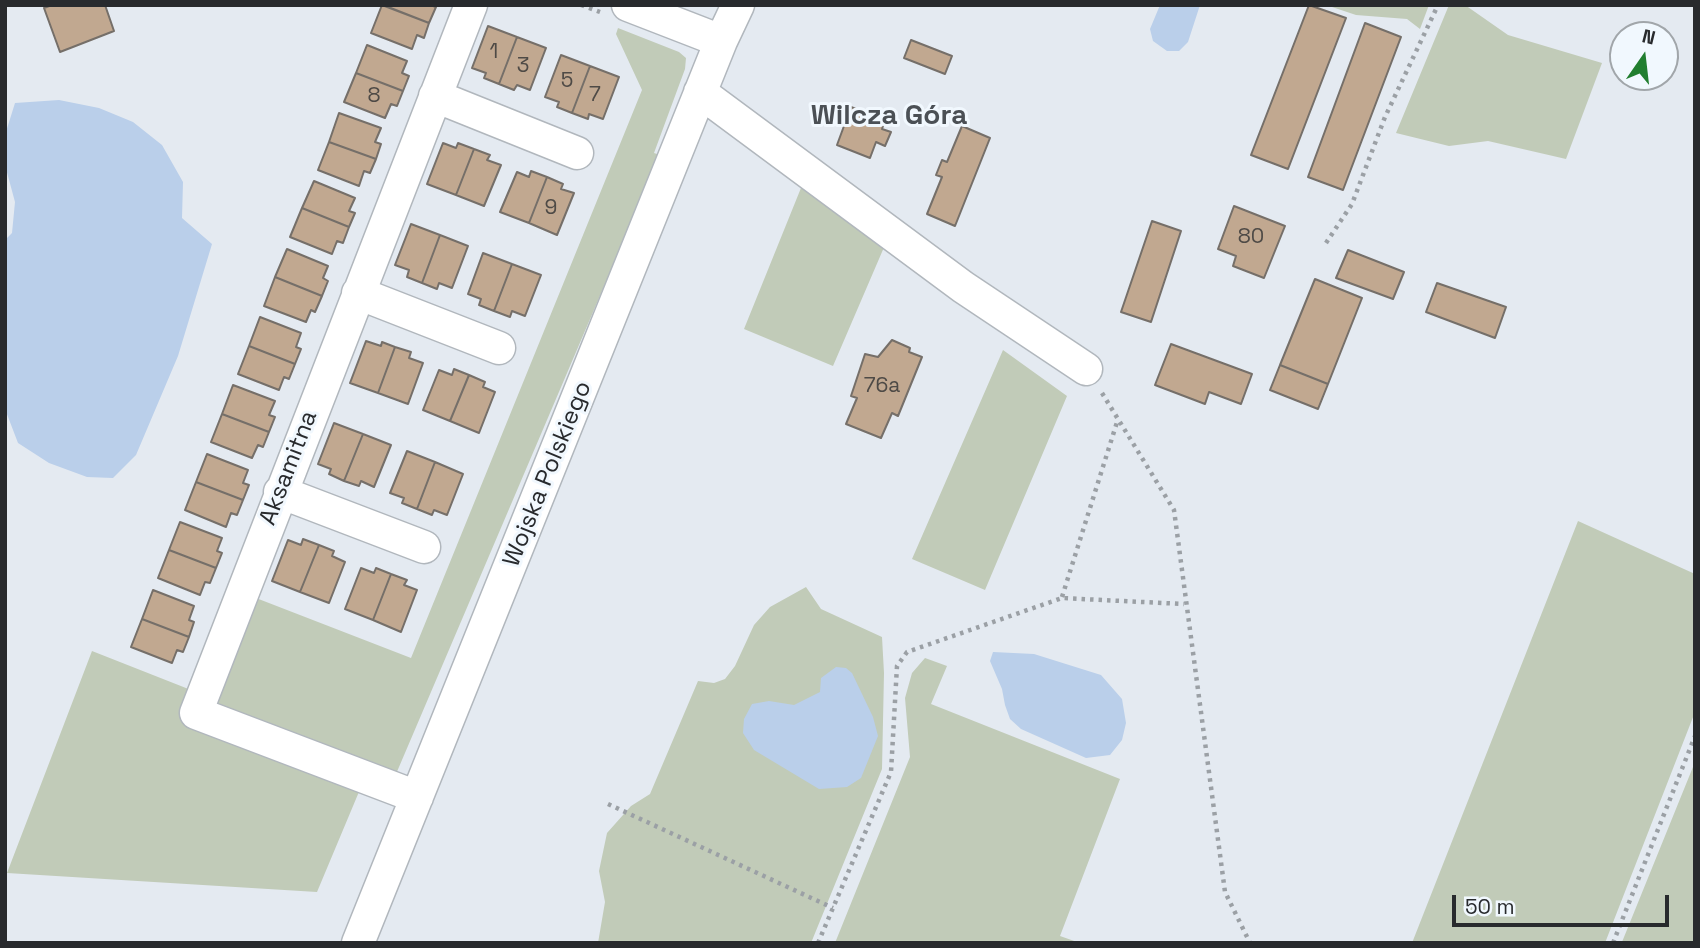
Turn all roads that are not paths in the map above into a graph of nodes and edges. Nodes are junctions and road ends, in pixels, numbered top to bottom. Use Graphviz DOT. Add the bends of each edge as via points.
graph roads {
  1 [pos="471,5"];
  2 [pos="738,5"];
  3 [pos="617,10"];
  4 [pos="721,41"];
  5 [pos="700,92"];
  6 [pos="435,96"];
  7 [pos="577,153"];
  8 [pos="358,293"];
  9 [pos="499,348"];
  10 [pos="1086,369"];
  11 [pos="280,492"];
  12 [pos="424,547"];
  13 [pos="417,797"];
  14 [pos="358,943"];
  1 -- 6 [label="street, Aksamitna"];
  2 -- 4 [label="street, Wojska Polskiego"];
  3 -- 4 [label="street"];
  4 -- 5 [label="street, Wojska Polskiego"];
  5 -- 10 [label="street" via="963,287"];
  5 -- 13 [label="street, Wojska Polskiego"];
  6 -- 7 [label="street"];
  6 -- 8 [label="street, Aksamitna"];
  8 -- 9 [label="street"];
  8 -- 11 [label="street, Aksamitna"];
  11 -- 12 [label="street"];
  11 -- 13 [label="street, Aksamitna" via="196,713"];
  13 -- 14 [label="street, Wojska Polskiego"];
}
